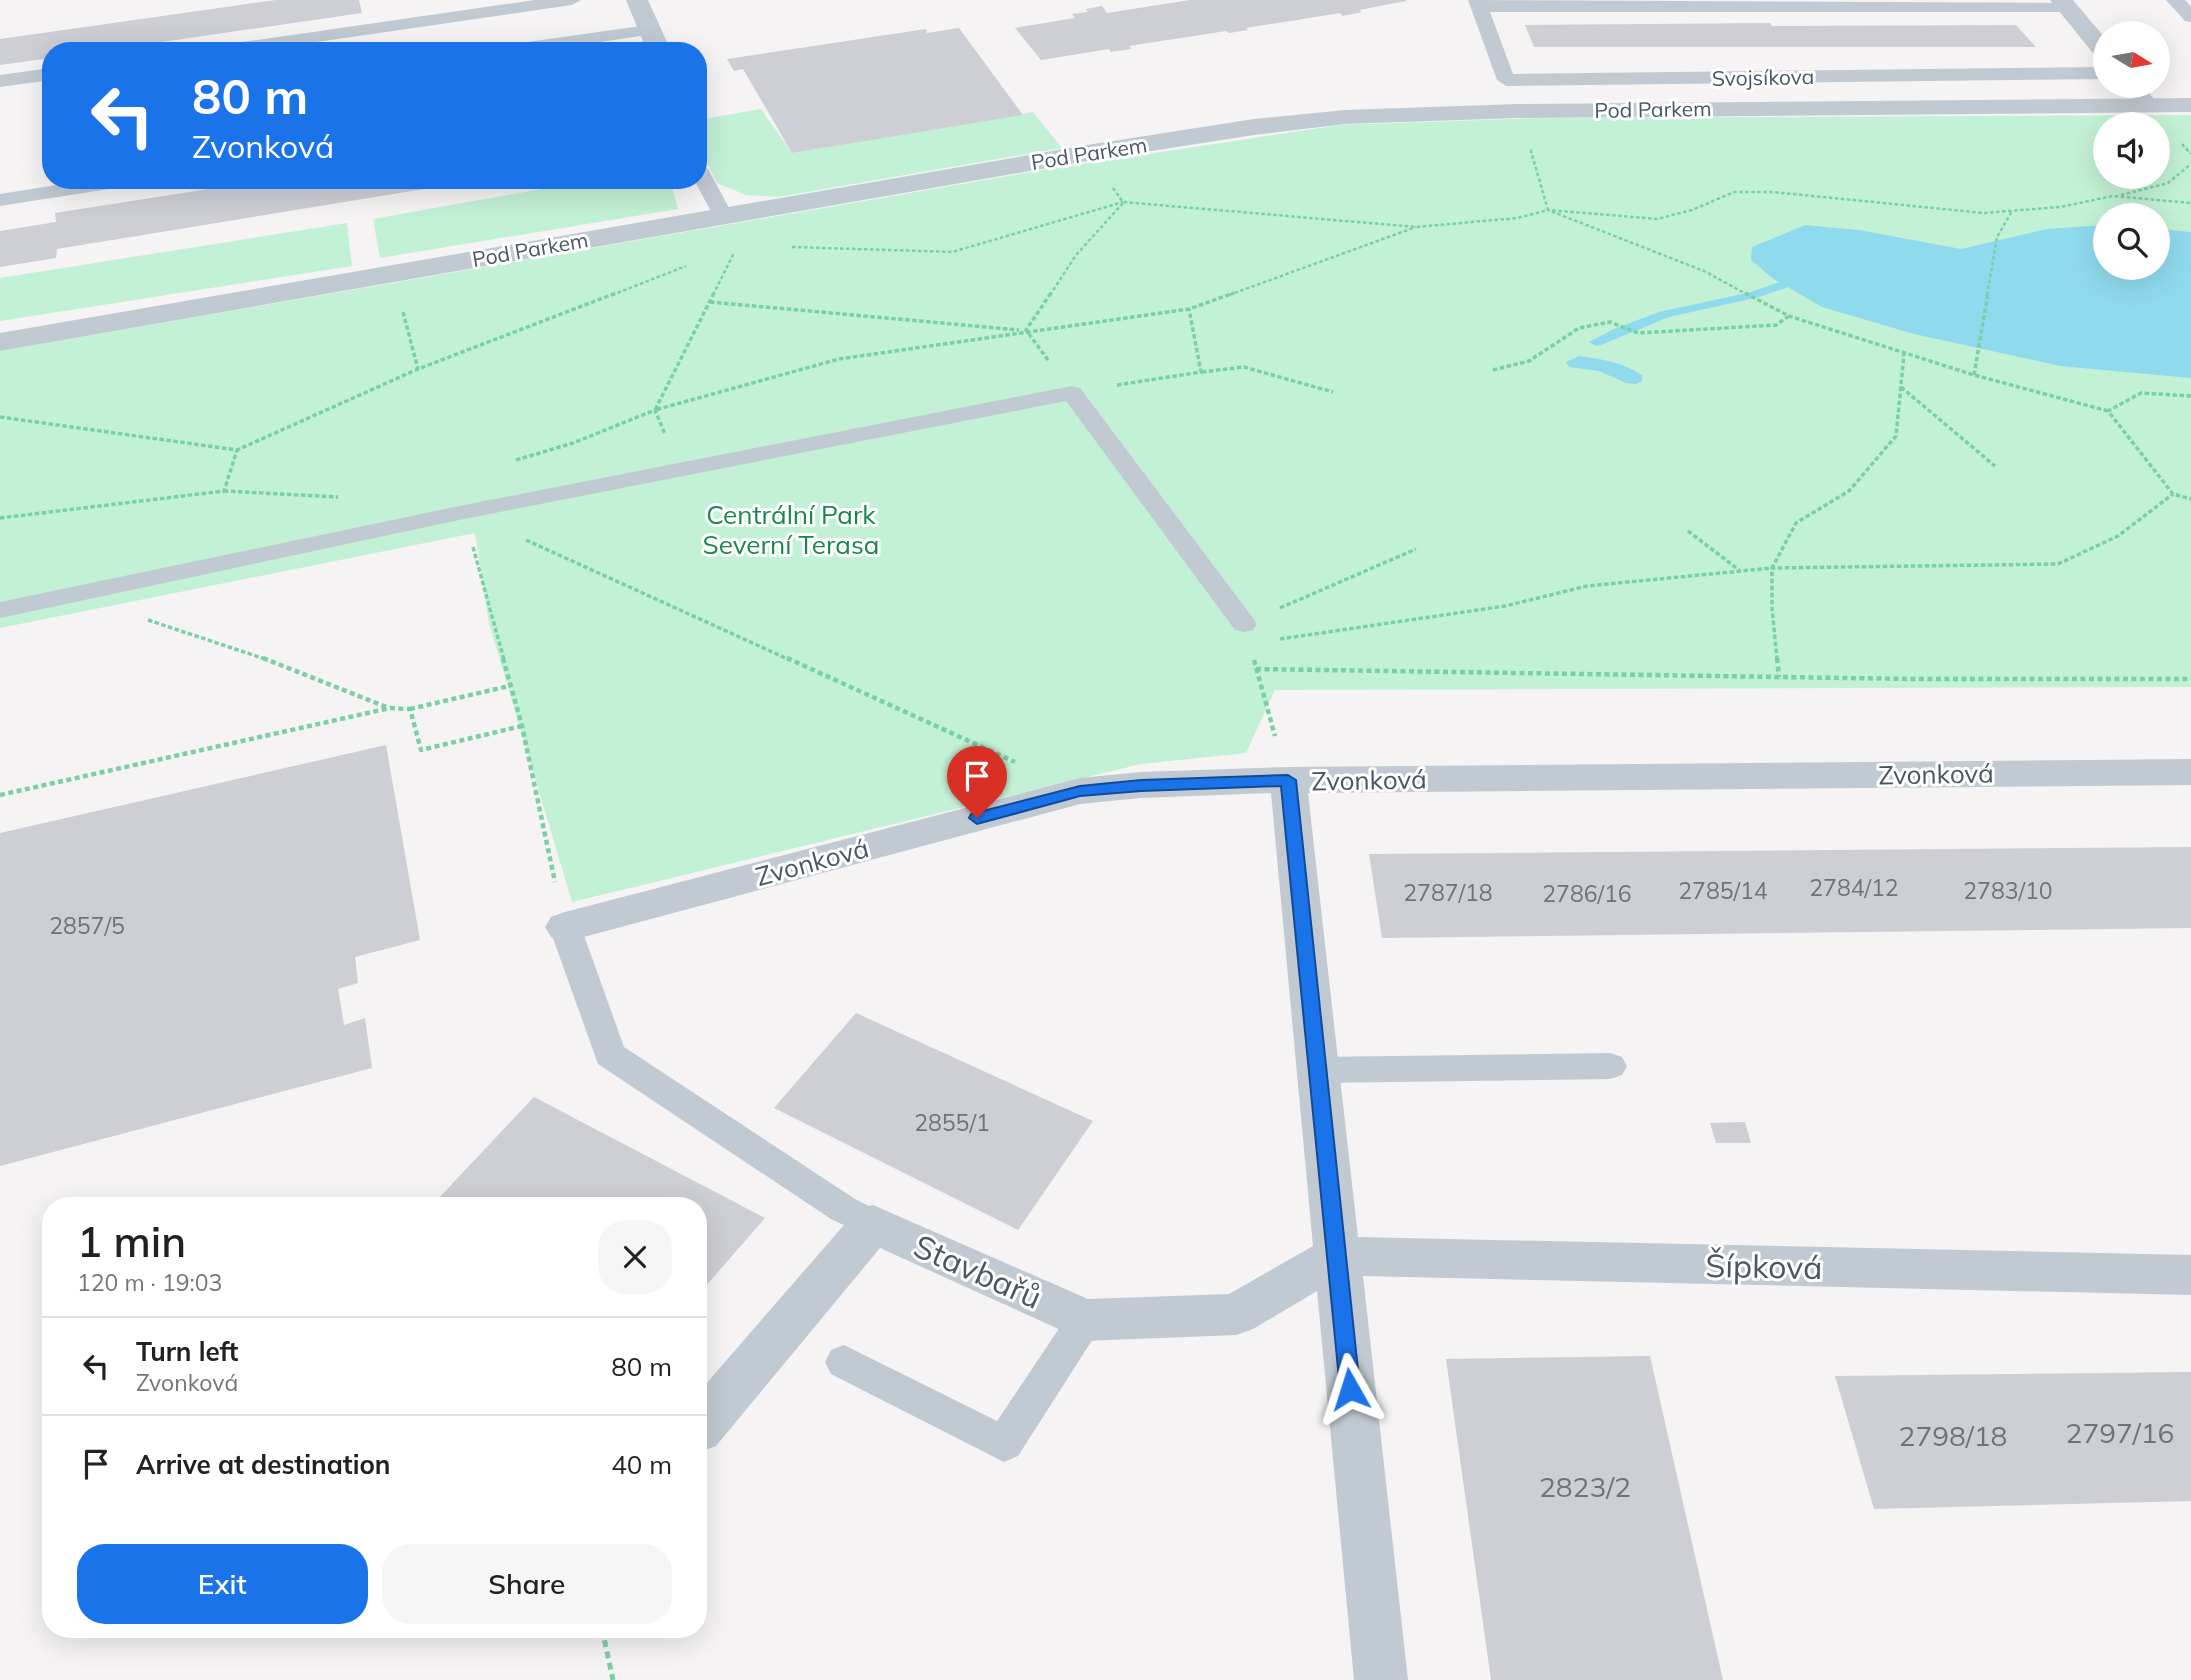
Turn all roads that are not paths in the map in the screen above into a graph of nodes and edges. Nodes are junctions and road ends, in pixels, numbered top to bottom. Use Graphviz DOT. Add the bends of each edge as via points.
graph roads {
  1 [pos="572,0"];
  2 [pos="637,0"];
  3 [pos="2175,0"];
  4 [pos="1478,4"];
  5 [pos="2064,4"];
  6 [pos="2191,17"];
  7 [pos="648,30"];
  8 [pos="2093,39"];
  9 [pos="278,42"];
  10 [pos="563,42"];
  11 [pos="654,42"];
  12 [pos="2093,73"];
  13 [pos="42,75"];
  14 [pos="0,81"];
  15 [pos="2093,96"];
  16 [pos="2156,98"];
  17 [pos="2191,105"];
  18 [pos="707,186"];
  19 [pos="70,189"];
  20 [pos="0,200"];
  21 [pos="723,215"];
  22 [pos="0,342"];
  23 [pos="0,610"];
  24 [pos="1244,624"];
  25 [pos="2191,772"];
  26 [pos="1288,780"];
  27 [pos="565,927"];
  28 [pos="1610,1066"];
  29 [pos="1318,1070"];
  30 [pos="873,1224"];
  31 [pos="1336,1256"];
  32 [pos="2191,1275"];
  33 [pos="1084,1320"];
  34 [pos="845,1362"];
  35 [pos="707,1419"];
  36 [pos="1381,1680"];
  1 -- 9 [label="lane"];
  2 -- 7 [label="street"];
  3 -- 6 [label="lane"];
  4 -- 5 [label="lane"];
  4 -- 12 [label="lane, Svojsíkova" via="1506,80"];
  5 -- 8 [label="street"];
  7 -- 10 [label="lane"];
  7 -- 11 [label="street"];
  13 -- 14 [label="lane"];
  15 -- 21 [label="street, Pod Parkem" via="1346,117 1087,153"];
  16 -- 17 [label="street, Pod Parkem"];
  18 -- 21 [label="lane"];
  19 -- 20 [label="lane"];
  21 -- 22 [label="street, Pod Parkem"];
  23 -- 24 [label="lane" via="464,512 1072,393"];
  25 -- 26 [label="street, Zvonková"];
  26 -- 27 [label="street, Zvonková" via="1080,791"];
  26 -- 29 [label="street"];
  27 -- 30 [label="lane" via="610,1055 843,1209"];
  28 -- 29 [label="lane"];
  29 -- 31 [label="street"];
  30 -- 33 [label="street, Stavbařů"];
  30 -- 35 [label="street"];
  31 -- 32 [label="street, Šípková"];
  31 -- 33 [label="street, Stavbařů" via="1236,1314"];
  31 -- 36 [label="street"];
  33 -- 34 [label="lane" via="1004,1444"];
}
